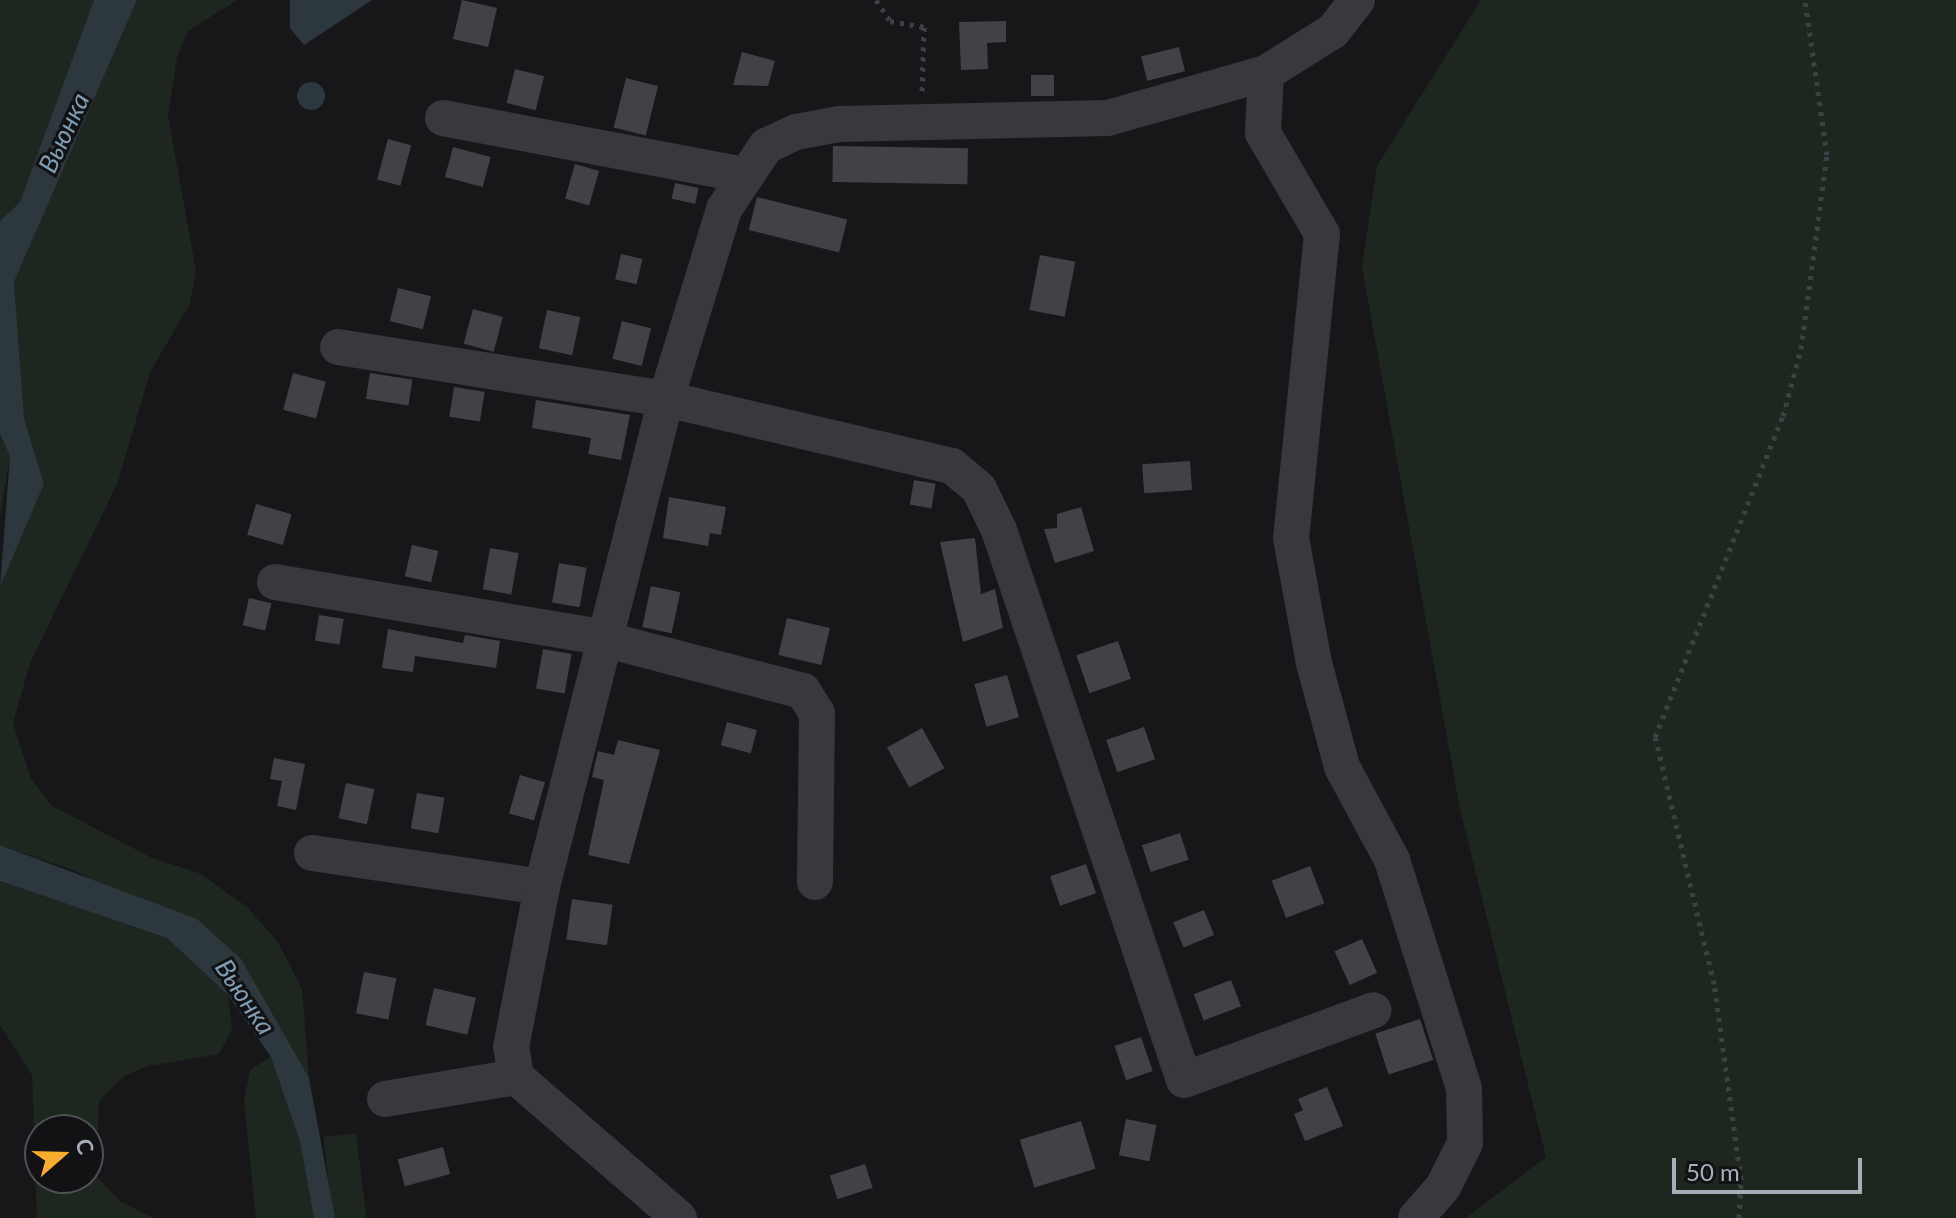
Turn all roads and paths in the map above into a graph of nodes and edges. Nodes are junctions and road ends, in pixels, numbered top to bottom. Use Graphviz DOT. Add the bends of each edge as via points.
graph roads {
  1 [pos="876,0"];
  2 [pos="1357,0"];
  3 [pos="1805,0"];
  4 [pos="1266,73"];
  5 [pos="443,118"];
  6 [pos="921,122"];
  7 [pos="744,175"];
  8 [pos="338,347"];
  9 [pos="666,399"];
  10 [pos="275,582"];
  11 [pos="604,643"];
  12 [pos="312,853"];
  13 [pos="815,882"];
  14 [pos="542,887"];
  15 [pos="1374,1010"];
  16 [pos="516,1077"];
  17 [pos="385,1099"];
  18 [pos="679,1218"];
  19 [pos="1416,1218"];
  20 [pos="1739,1218"];
  1 -- 6 [label="path" via="890,21 924,27"];
  2 -- 4 [label="street" via="1333,31"];
  3 -- 20 [label="path" via="1827,155 1801,349 1783,416 1655,737 1714,984 1741,1180"];
  4 -- 6 [label="street" via="1108,118"];
  4 -- 19 [label="street" via="1263,133 1322,234 1291,538 1314,663 1342,767 1397,874 1464,1089 1465,1143 1443,1187"];
  5 -- 7 [label="street"];
  6 -- 7 [label="street" via="796,132 766,146"];
  7 -- 9 [label="street" via="724,209"];
  8 -- 9 [label="street"];
  9 -- 11 [label="street"];
  9 -- 15 [label="street" via="952,466 979,489 999,530 1184,1080"];
  10 -- 11 [label="street"];
  11 -- 13 [label="street" via="811,697"];
  11 -- 14 [label="street"];
  12 -- 14 [label="street"];
  14 -- 16 [label="street" via="511,1047"];
  16 -- 17 [label="street"];
  16 -- 18 [label="street"];
}
